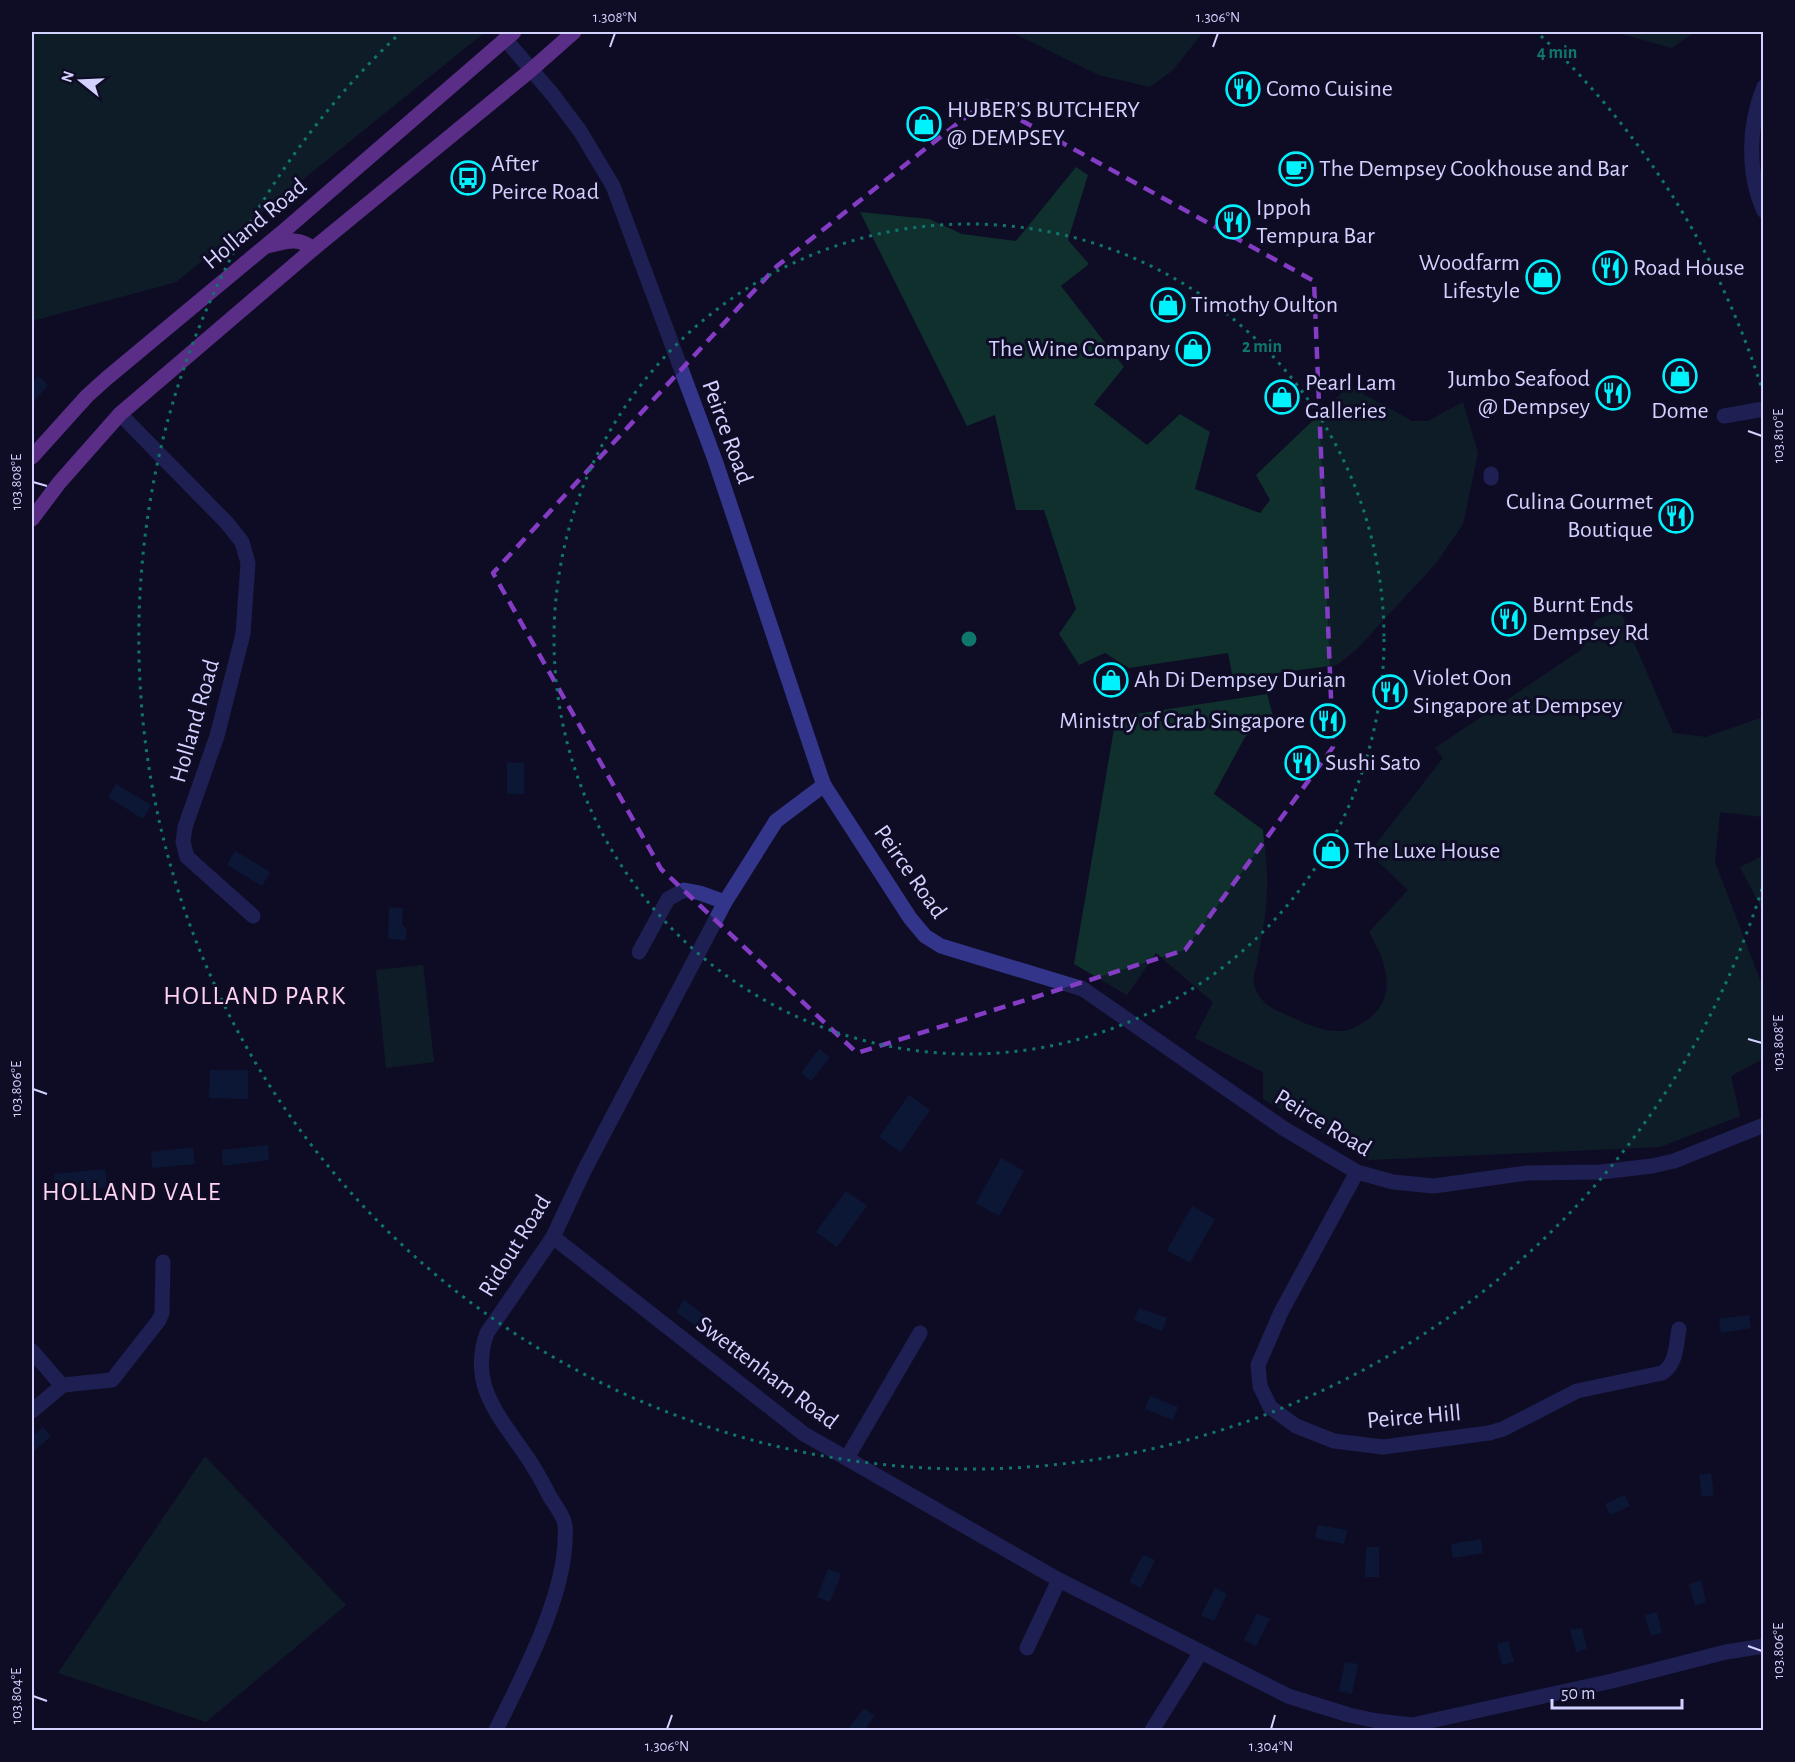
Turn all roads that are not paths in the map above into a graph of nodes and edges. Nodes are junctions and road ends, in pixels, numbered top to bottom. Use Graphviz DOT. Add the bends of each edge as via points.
graph roads {
  1 [pos="574,32"];
  2 [pos="509,35"];
  3 [pos="531,70"];
  4 [pos="1764,87"];
  5 [pos="1764,211"];
  6 [pos="264,247"];
  7 [pos="313,249"];
  8 [pos="1764,409"];
  9 [pos="120,414"];
  10 [pos="1724,416"];
  11 [pos="32,457"];
  12 [pos="32,519"];
  13 [pos="824,785"];
  14 [pos="725,902"];
  15 [pos="253,916"];
  16 [pos="639,952"];
  17 [pos="1764,1125"];
  18 [pos="1357,1172"];
  19 [pos="553,1237"];
  20 [pos="162,1262"];
  21 [pos="1679,1329"];
  22 [pos="920,1333"];
  23 [pos="32,1351"];
  24 [pos="63,1384"];
  25 [pos="32,1412"];
  26 [pos="847,1458"];
  27 [pos="1059,1580"];
  28 [pos="1764,1646"];
  29 [pos="1027,1648"];
  30 [pos="1201,1652"];
  31 [pos="1411,1728"];
  32 [pos="496,1731"];
  33 [pos="1152,1731"];
  1 -- 3 [label="main road"];
  2 -- 3 [label="street, Peirce Road"];
  2 -- 6 [label="main road, Holland Road"];
  3 -- 7 [label="main road"];
  3 -- 13 [label="street, Peirce Road" via="580,131 613,186 714,460"];
  4 -- 5 [label="street" via="1753,123 1752,164"];
  6 -- 7 [label="main road" via="299,241"];
  6 -- 11 [label="main road, Holland Road" via="87,396"];
  7 -- 9 [label="main road"];
  8 -- 10 [label="street"];
  9 -- 12 [label="main road"];
  9 -- 15 [label="street, Holland Road" via="227,523 242,542 248,563 243,634 218,736 185,827 183,843 187,857"];
  13 -- 14 [label="street, Ridout Road" via="776,821"];
  13 -- 18 [label="street, Peirce Road" via="910,918 926,936 941,946 1083,988 1283,1128"];
  14 -- 16 [label="street" via="684,890 668,899"];
  14 -- 19 [label="street, Ridout Road"];
  17 -- 18 [label="street, Peirce Road" via="1674,1161 1601,1172 1527,1173 1434,1185 1393,1182"];
  18 -- 21 [label="street, Peirce Hill" via="1281,1312 1258,1365 1260,1386 1270,1407 1296,1426 1334,1442 1383,1447 1503,1429 1576,1391 1662,1373 1670,1367"];
  19 -- 26 [label="street, Swettenham Road" via="804,1434"];
  19 -- 32 [label="street, Ridout Road" via="487,1334 481,1350 487,1395 565,1524 564,1556 555,1596"];
  20 -- 24 [label="street" via="162,1313 116,1376 108,1382"];
  22 -- 26 [label="street"];
  23 -- 24 [label="street"];
  24 -- 25 [label="street"];
  26 -- 27 [label="street, Swettenham Road"];
  27 -- 29 [label="street"];
  27 -- 30 [label="street, Swettenham Road"];
  28 -- 31 [label="street, Swettenham Road"];
  30 -- 31 [label="street, Swettenham Road" via="1306,1703"];
  30 -- 33 [label="street"];
}
